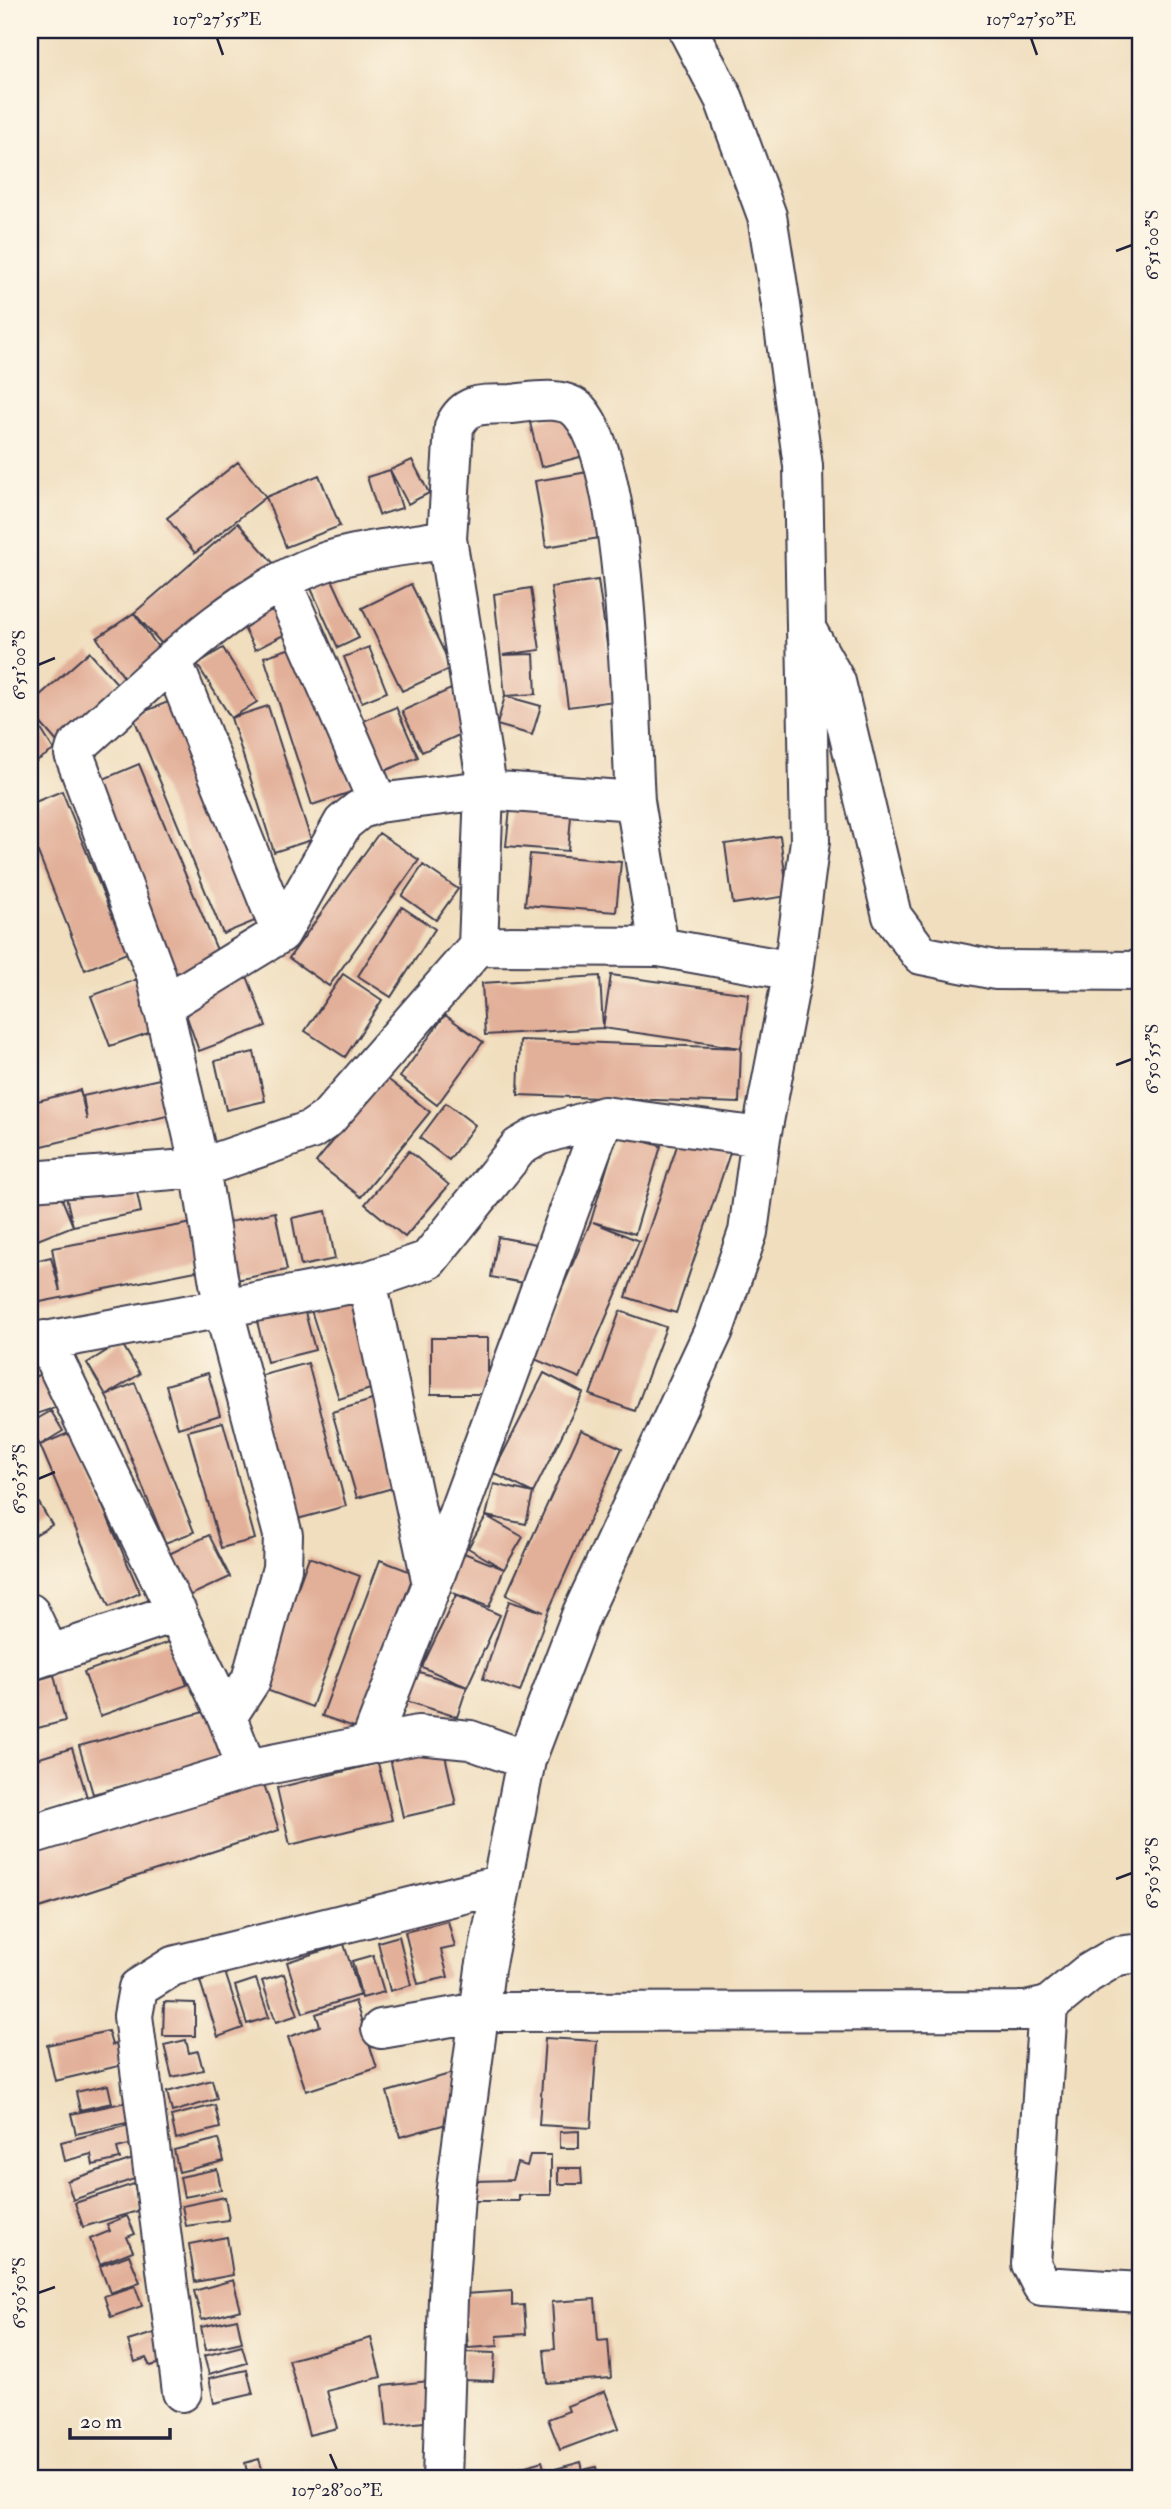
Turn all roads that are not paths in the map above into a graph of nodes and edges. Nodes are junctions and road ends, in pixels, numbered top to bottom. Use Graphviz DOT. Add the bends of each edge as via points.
graph roads {
  1 [pos="688,30"];
  2 [pos="447,539"];
  3 [pos="282,582"];
  4 [pos="805,627"];
  5 [pos="173,662"];
  6 [pos="484,790"];
  7 [pos="635,801"];
  8 [pos="378,803"];
  9 [pos="281,933"];
  10 [pos="478,946"];
  11 [pos="659,947"];
  12 [pos="793,971"];
  13 [pos="1141,971"];
  14 [pos="162,1006"];
  15 [pos="604,1116"];
  16 [pos="761,1137"];
  17 [pos="200,1168"];
  18 [pos="30,1181"];
  19 [pos="367,1281"];
  20 [pos="223,1307"];
  21 [pos="37,1342"];
  22 [pos="432,1584"];
  23 [pos="177,1612"];
  24 [pos="30,1613"];
  25 [pos="40,1658"];
  26 [pos="227,1717"];
  27 [pos="370,1743"];
  28 [pos="526,1760"];
  29 [pos="247,1769"];
  30 [pos="30,1835"];
  31 [pos="499,1885"];
  32 [pos="1141,1954"];
  33 [pos="1048,2006"];
  34 [pos="480,2012"];
  35 [pos="381,2029"];
  36 [pos="1141,2292"];
  37 [pos="182,2392"];
  38 [pos="442,2479"];
  1 -- 4 [label="street" via="724,99 767,216 803,466"];
  2 -- 3 [label="street" via="324,562"];
  2 -- 6 [label="street"];
  2 -- 7 [label="street" via="454,427 460,413 473,406 554,401 577,409 592,430 618,525"];
  3 -- 5 [label="street" via="226,618"];
  3 -- 8 [label="street"];
  4 -- 12 [label="street" via="810,841"];
  4 -- 13 [label="street" via="836,682 892,916 921,955 995,970"];
  5 -- 9 [label="street"];
  5 -- 14 [label="street" via="76,747 74,754 156,975"];
  6 -- 7 [label="street"];
  6 -- 8 [label="street"];
  6 -- 10 [label="street"];
  7 -- 11 [label="street"];
  8 -- 9 [label="street" via="343,823"];
  9 -- 14 [label="street"];
  10 -- 11 [label="street"];
  10 -- 17 [label="street" via="320,1125"];
  11 -- 12 [label="street"];
  12 -- 16 [label="street"];
  14 -- 17 [label="street"];
  15 -- 16 [label="street"];
  15 -- 19 [label="street" via="538,1136 519,1147 428,1260"];
  15 -- 22 [label="street"];
  16 -- 28 [label="street" via="748,1232 714,1330 582,1613"];
  17 -- 18 [label="street"];
  17 -- 20 [label="street"];
  19 -- 20 [label="street"];
  19 -- 22 [label="street"];
  20 -- 21 [label="street"];
  20 -- 26 [label="street" via="283,1535 282,1568 251,1680"];
  21 -- 23 [label="street"];
  22 -- 27 [label="street"];
  23 -- 25 [label="street"];
  23 -- 26 [label="street"];
  24 -- 25 [label="street"];
  26 -- 29 [label="street"];
  27 -- 28 [label="street" via="418,1735 470,1740"];
  27 -- 29 [label="street"];
  28 -- 31 [label="street"];
  29 -- 30 [label="street"];
  31 -- 34 [label="street"];
  31 -- 37 [label="street" via="173,1966 138,1988 134,2016"];
  32 -- 33 [label="street" via="1117,1956"];
  33 -- 34 [label="street" via="1026,2011"];
  33 -- 36 [label="street" via="1031,2264 1042,2286"];
  34 -- 35 [label="street"];
  34 -- 38 [label="street" via="455,2196"];
}
